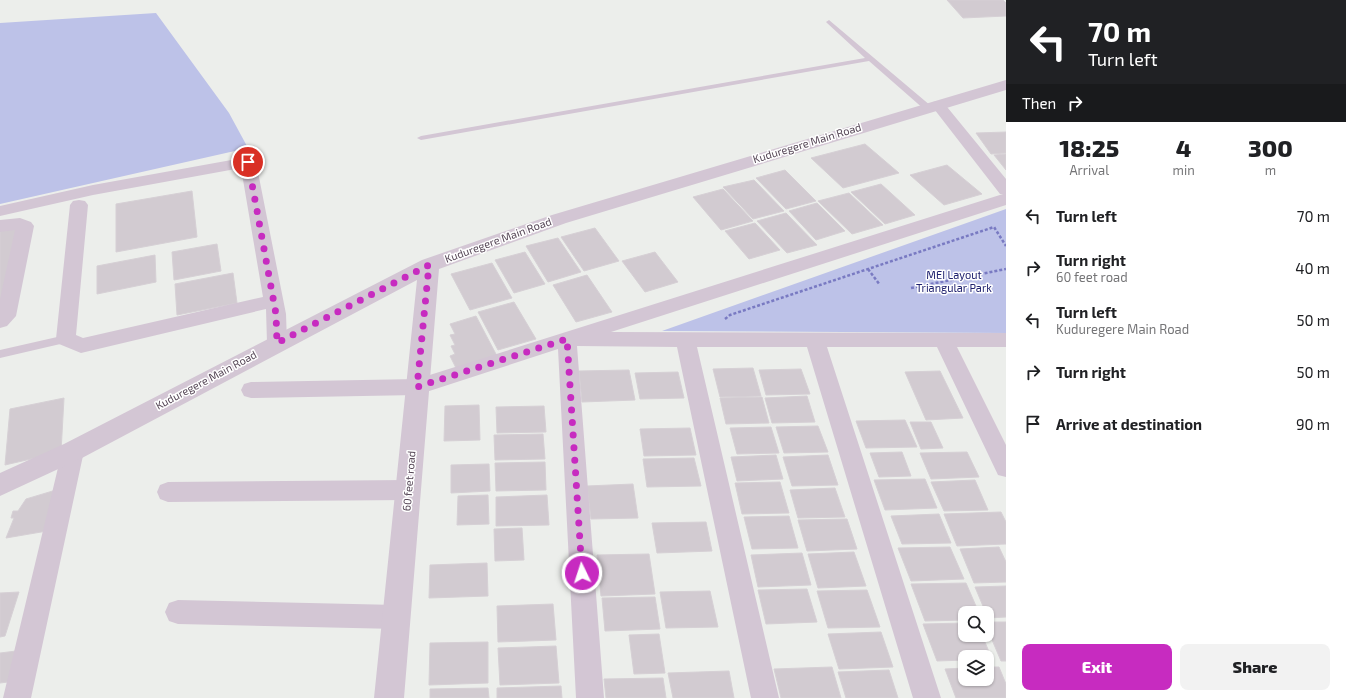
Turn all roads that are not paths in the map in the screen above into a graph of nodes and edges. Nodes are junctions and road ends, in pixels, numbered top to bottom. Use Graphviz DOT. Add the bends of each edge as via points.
graph roads {
  1 [pos="829,22"];
  2 [pos="870,58"];
  3 [pos="1006,85"];
  4 [pos="933,106"];
  5 [pos="421,138"];
  6 [pos="1006,190"];
  7 [pos="1006,199"];
  8 [pos="79,205"];
  9 [pos="0,211"];
  10 [pos="0,226"];
  11 [pos="429,265"];
  12 [pos="273,301"];
  13 [pos="0,321"];
  14 [pos="66,339"];
  15 [pos="567,339"];
  16 [pos="685,340"];
  17 [pos="815,340"];
  18 [pos="944,340"];
  19 [pos="1006,340"];
  20 [pos="277,343"];
  21 [pos="0,354"];
  22 [pos="417,387"];
  23 [pos="251,390"];
  24 [pos="73,451"];
  25 [pos="1006,468"];
  26 [pos="0,485"];
  27 [pos="408,490"];
  28 [pos="168,492"];
  29 [pos="178,612"];
  30 [pos="397,617"];
  31 [pos="17,698"];
  32 [pos="389,698"];
  33 [pos="590,698"];
  34 [pos="765,698"];
  35 [pos="927,698"];
  1 -- 2 [label="lane"];
  2 -- 4 [label="lane"];
  2 -- 5 [label="lane"];
  3 -- 4 [label="street, Kuduregere Main Road"];
  4 -- 6 [label="street"];
  4 -- 11 [label="street, Kuduregere Main Road" via="559,219"];
  7 -- 15 [label="street"];
  8 -- 14 [label="street"];
  9 -- 12 [label="street" via="93,190 248,162"];
  10 -- 13 [label="street" via="24,226 6,316"];
  11 -- 20 [label="street, Kuduregere Main Road"];
  11 -- 22 [label="street, 60 feet road"];
  12 -- 14 [label="street" via="81,346"];
  12 -- 20 [label="street"];
  14 -- 21 [label="lane"];
  15 -- 16 [label="street"];
  15 -- 22 [label="street"];
  15 -- 33 [label="street"];
  16 -- 17 [label="street"];
  16 -- 34 [label="street"];
  17 -- 18 [label="street"];
  17 -- 35 [label="street"];
  18 -- 19 [label="street"];
  18 -- 25 [label="street"];
  20 -- 24 [label="street, Kuduregere Main Road"];
  22 -- 23 [label="street"];
  22 -- 27 [label="street, 60 feet road"];
  24 -- 26 [label="street, Kuduregere Main Road"];
  24 -- 31 [label="street"];
  27 -- 28 [label="street"];
  27 -- 30 [label="street, 60 feet road"];
  29 -- 30 [label="street"];
  30 -- 32 [label="street, 60 feet road"];
}
